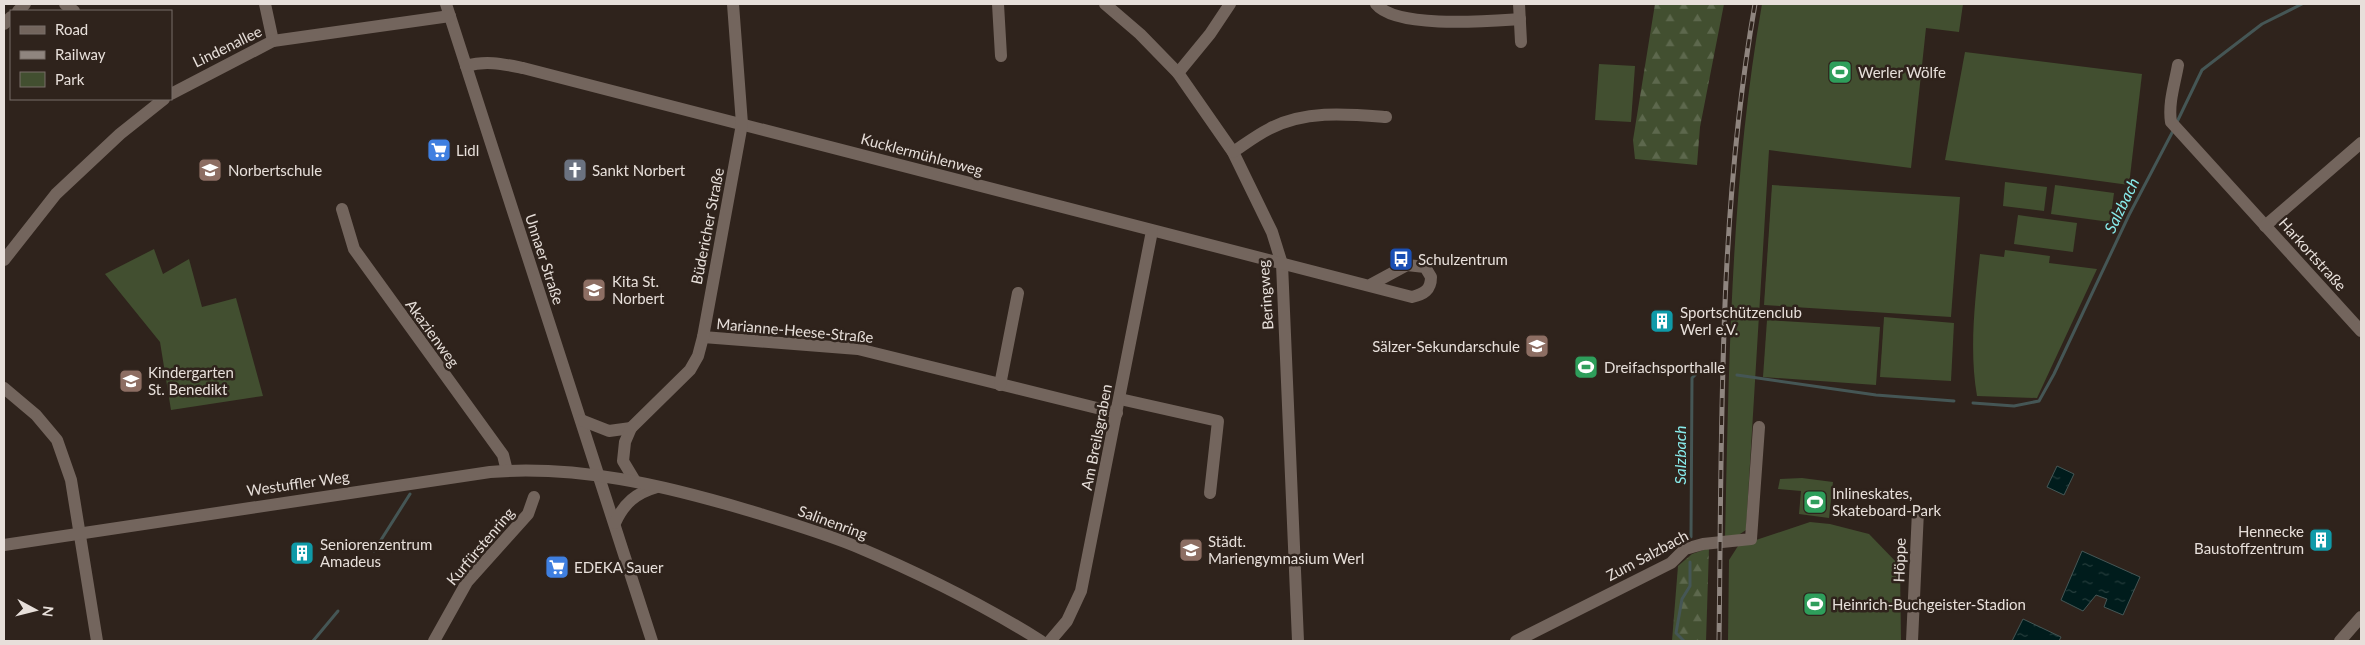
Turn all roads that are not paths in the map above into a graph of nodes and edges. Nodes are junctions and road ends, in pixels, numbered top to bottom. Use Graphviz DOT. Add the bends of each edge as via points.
graph roads {
  1 [pos="265,4"];
  2 [pos="733,4"];
  3 [pos="998,4"];
  4 [pos="1106,4"];
  5 [pos="1230,4"];
  6 [pos="1376,4"];
  7 [pos="1519,4"];
  8 [pos="448,10"];
  9 [pos="1520,19"];
  10 [pos="274,41"];
  11 [pos="1521,42"];
  12 [pos="1001,56"];
  13 [pos="2178,65"];
  14 [pos="466,66"];
  15 [pos="1178,73"];
  16 [pos="172,93"];
  17 [pos="156,101"];
  18 [pos="1386,117"];
  19 [pos="742,124"];
  20 [pos="2361,143"];
  21 [pos="1233,152"];
  22 [pos="342,209"];
  23 [pos="2265,226"];
  24 [pos="1152,231"];
  25 [pos="4,260"];
  26 [pos="1282,264"];
  27 [pos="1370,285"];
  28 [pos="1018,293"];
  29 [pos="2361,331"];
  30 [pos="703,337"];
  31 [pos="1000,385"];
  32 [pos="4,388"];
  33 [pos="1120,400"];
  34 [pos="1117,413"];
  35 [pos="580,420"];
  36 [pos="1760,427"];
  37 [pos="631,428"];
  38 [pos="507,470"];
  39 [pos="598,474"];
  40 [pos="635,481"];
  41 [pos="657,487"];
  42 [pos="1210,493"];
  43 [pos="534,497"];
  44 [pos="1918,511"];
  45 [pos="615,523"];
  46 [pos="80,533"];
  47 [pos="4,545"];
  48 [pos="2361,618"];
  49 [pos="1541,636"];
  50 [pos="97,641"];
  51 [pos="434,641"];
  52 [pos="652,641"];
  53 [pos="1041,641"];
  54 [pos="1050,641"];
  55 [pos="1298,641"];
  56 [pos="1516,641"];
  57 [pos="1912,641"];
  58 [pos="2340,641"];
  1 -- 10 [label="street"];
  2 -- 19 [label="street, Büdericher Straße"];
  3 -- 12 [label="street"];
  4 -- 15 [label="street, Beringweg"];
  5 -- 15 [label="street"];
  6 -- 9 [label="street" via="1388,14 1431,21"];
  7 -- 9 [label="street"];
  8 -- 10 [label="street, Lindenallee"];
  8 -- 14 [label="street, Unnaer Straße"];
  9 -- 11 [label="street"];
  10 -- 16 [label="street, Lindenallee"];
  13 -- 23 [label="street" via="2169,110 2170,122"];
  14 -- 19 [label="street, Kucklermühlenweg" via="495,62"];
  14 -- 35 [label="street, Unnaer Straße"];
  15 -- 21 [label="street, Beringweg"];
  17 -- 25 [label="street" via="56,194"];
  18 -- 21 [label="street" via="1342,113 1305,117 1270,128"];
  19 -- 24 [label="street, Kucklermühlenweg"];
  19 -- 30 [label="street, Büdericher Straße"];
  20 -- 23 [label="street, Harkortstraße"];
  21 -- 26 [label="street, Beringweg" via="1272,232"];
  22 -- 38 [label="street, Akazienweg" via="354,249 503,455"];
  23 -- 29 [label="street, Harkortstraße"];
  24 -- 26 [label="street, Kucklermühlenweg"];
  24 -- 33 [label="street, Am Breilsgraben"];
  26 -- 27 [label="street, Kucklermühlenweg"];
  26 -- 55 [label="street, Beringweg"];
  28 -- 31 [label="street"];
  30 -- 31 [label="street, Marianne-Heese-Straße" via="858,349"];
  30 -- 37 [label="street, Büdericher Straße" via="690,370"];
  31 -- 34 [label="street, Marianne-Heese-Straße"];
  32 -- 46 [label="street" via="36,415 57,440 71,480"];
  33 -- 34 [label="street, Am Breilsgraben"];
  33 -- 42 [label="street" via="1218,421"];
  34 -- 54 [label="street, Am Breilsgraben" via="1081,591 1067,621"];
  35 -- 37 [label="street" via="609,431"];
  35 -- 39 [label="street, Unnaer Straße"];
  36 -- 49 [label="street, Zum Salzbach" via="1751,539 1685,549 1671,562"];
  37 -- 40 [label="street, Büdericher Straße" via="625,442 623,461"];
  38 -- 39 [label="street, Westuffler Weg"];
  38 -- 46 [label="street, Westuffler Weg"];
  39 -- 40 [label="street, Salinenring"];
  39 -- 45 [label="street, Unnaer Straße"];
  40 -- 41 [label="street, Salinenring"];
  41 -- 45 [label="street" via="636,495 626,504"];
  41 -- 53 [label="street, Salinenring" via="720,502 854,546 1001,616"];
  43 -- 51 [label="street, Kurfürstenring" via="528,514 467,582"];
  44 -- 57 [label="street, Höppe"];
  45 -- 52 [label="street, Unnaer Straße"];
  46 -- 47 [label="street, Westuffler Weg"];
  46 -- 50 [label="street"];
  48 -- 58 [label="street"];
  49 -- 56 [label="street, Zum Salzbach"];
}
